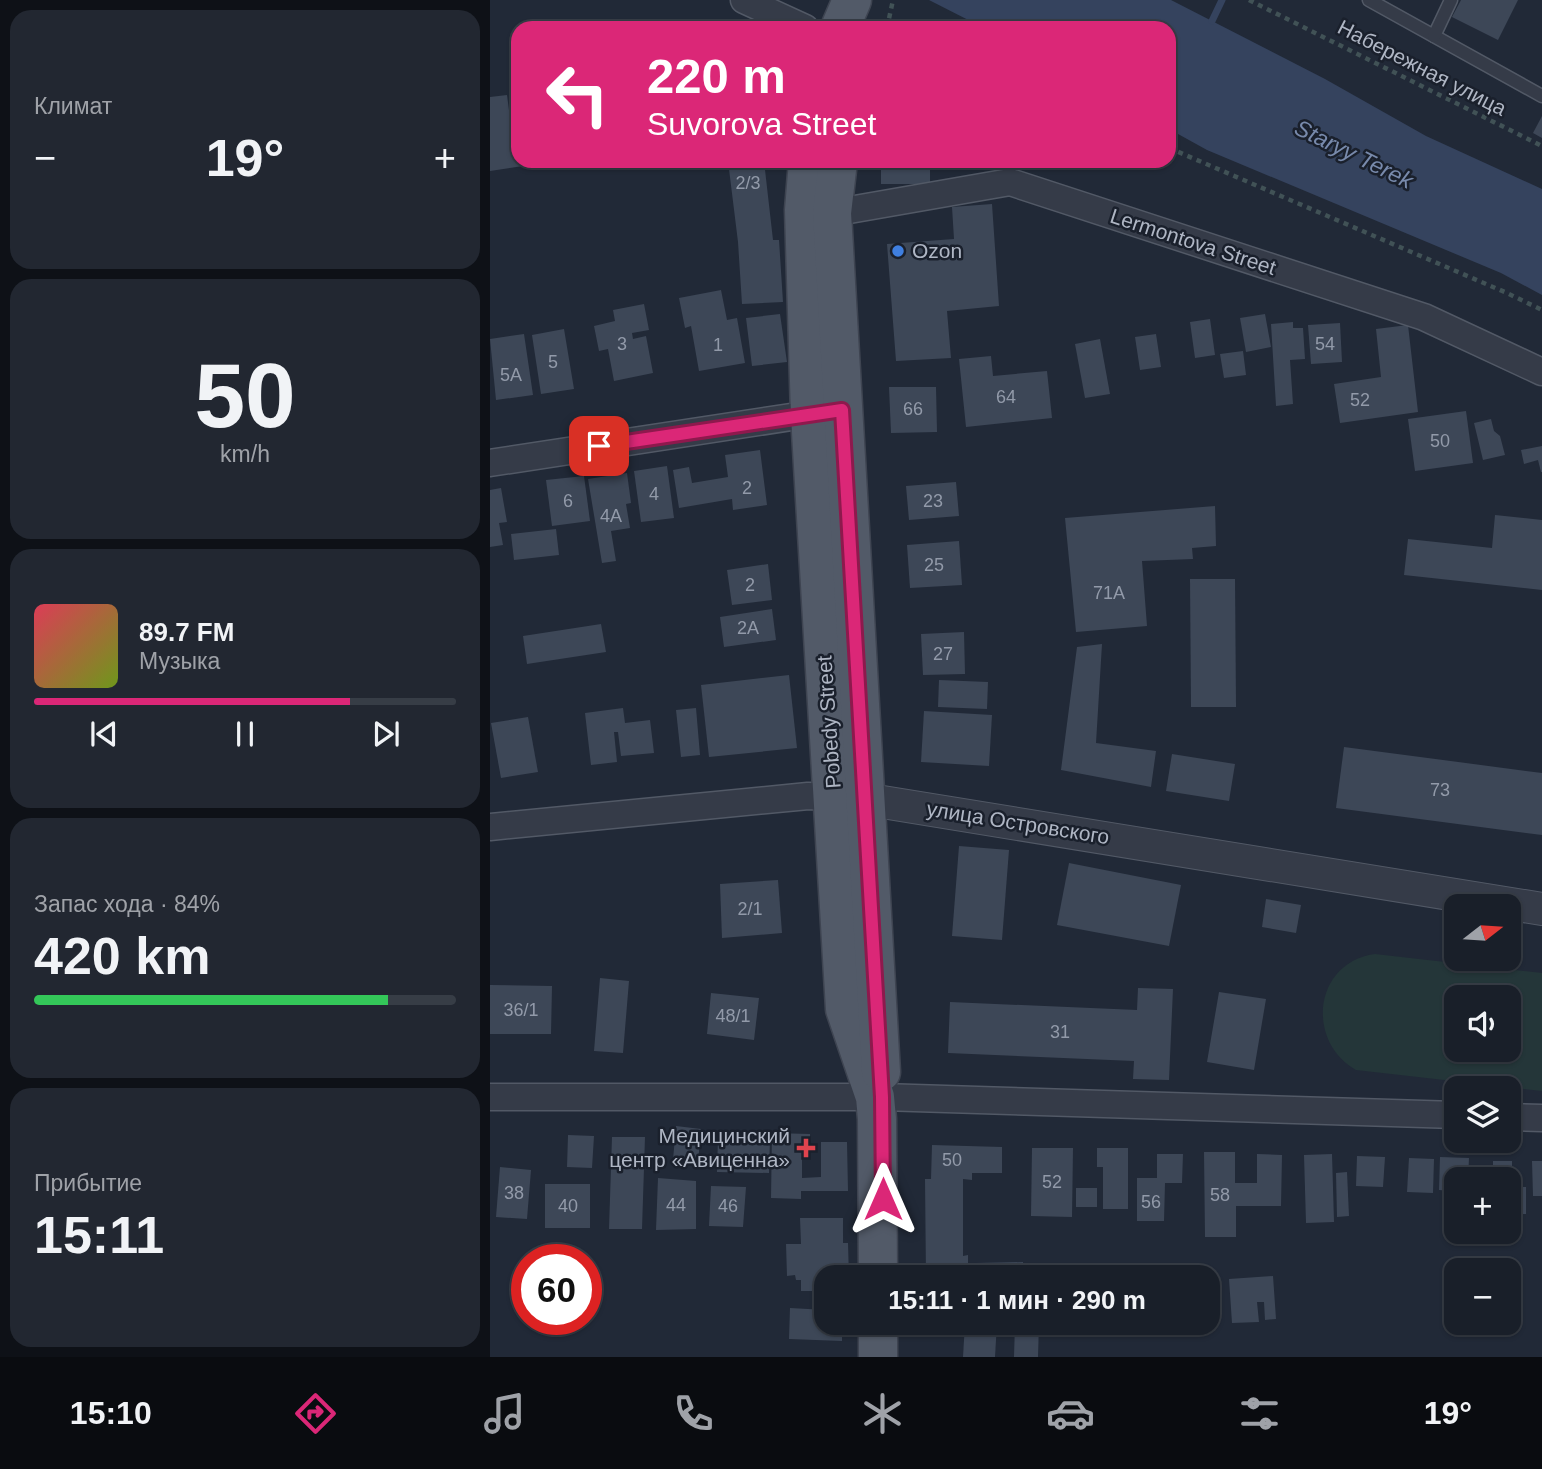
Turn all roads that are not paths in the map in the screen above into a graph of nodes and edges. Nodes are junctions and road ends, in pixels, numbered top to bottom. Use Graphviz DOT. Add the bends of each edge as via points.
graph roads {
  1 [pos="744,0"];
  2 [pos="853,0"];
  3 [pos="1369,0"];
  4 [pos="1451,0"];
  5 [pos="790,21"];
  6 [pos="843,21"];
  7 [pos="850,21"];
  8 [pos="1434,36"];
  9 [pos="1542,95"];
  10 [pos="807,168"];
  11 [pos="837,168"];
  12 [pos="832,213"];
  13 [pos="1542,372"];
  14 [pos="826,412"];
  15 [pos="490,463"];
  16 [pos="849,797"];
  17 [pos="490,827"];
  18 [pos="1542,909"];
  19 [pos="490,1097"];
  20 [pos="879,1097"];
  21 [pos="1444,1115"];
  22 [pos="1521,1117"];
  23 [pos="1542,1118"];
  24 [pos="880,1265"];
  25 [pos="880,1335"];
  26 [pos="881,1357"];
  1 -- 5 [label="street"];
  2 -- 6 [label="main road"];
  2 -- 7 [label="main road"];
  3 -- 8 [label="lane"];
  4 -- 8 [label="lane"];
  8 -- 9 [label="lane"];
  10 -- 14 [label="main road, Pobedy Street" via="804,210"];
  11 -- 12 [label="main road, Pobedy Street"];
  12 -- 13 [label="street, Lermontova Street" via="1010,182 1424,317"];
  12 -- 14 [label="main road, Pobedy Street"];
  14 -- 15 [label="street"];
  14 -- 16 [label="main road, Pobedy Street"];
  16 -- 17 [label="street, улица Островского"];
  16 -- 18 [label="street, улица Островского"];
  16 -- 20 [label="main road, Pobedy Street"];
  19 -- 20 [label="street"];
  20 -- 21 [label="street"];
  20 -- 24 [label="main road, Pobedy Street"];
  22 -- 23 [label="street"];
  25 -- 26 [label="main road"];
}
